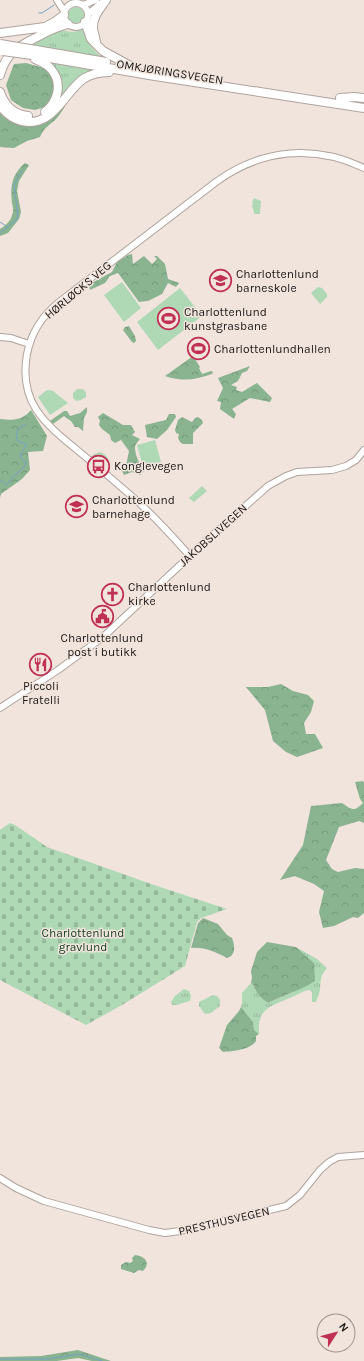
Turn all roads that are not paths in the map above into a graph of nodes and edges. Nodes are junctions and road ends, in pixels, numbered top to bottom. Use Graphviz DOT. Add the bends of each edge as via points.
graph roads {
  1 [pos="57,0"];
  2 [pos="61,0"];
  3 [pos="96,0"];
  4 [pos="106,0"];
  5 [pos="70,4"];
  6 [pos="82,5"];
  7 [pos="64,13"];
  8 [pos="86,18"];
  9 [pos="68,24"];
  10 [pos="45,27"];
  11 [pos="0,33"];
  12 [pos="96,42"];
  13 [pos="0,44"];
  14 [pos="0,50"];
  15 [pos="34,53"];
  16 [pos="0,60"];
  17 [pos="132,67"];
  18 [pos="122,70"];
  19 [pos="0,75"];
  20 [pos="0,92"];
  21 [pos="364,98"];
  22 [pos="340,101"];
  23 [pos="364,102"];
  24 [pos="0,105"];
  25 [pos="364,108"];
  26 [pos="364,112"];
  27 [pos="364,168"];
  28 [pos="0,337"];
  29 [pos="29,344"];
  30 [pos="364,450"];
  31 [pos="190,556"];
  32 [pos="0,708"];
  33 [pos="364,1155"];
  34 [pos="0,1178"];
  1 -- 7 [label="street"];
  2 -- 5 [label="street"];
  3 -- 6 [label="street"];
  4 -- 8 [label="street"];
  4 -- 12 [label="highway" via="94,21"];
  5 -- 6 [label="street"];
  5 -- 7 [label="street"];
  6 -- 8 [label="street" via="87,10"];
  7 -- 9 [label="street"];
  7 -- 10 [label="highway"];
  8 -- 9 [label="street" via="79,26"];
  8 -- 12 [label="highway" via="91,39"];
  9 -- 19 [label="highway" via="19,46 6,60"];
  10 -- 11 [label="highway"];
  10 -- 16 [label="highway" via="13,45"];
  12 -- 17 [label="highway" via="108,54"];
  13 -- 15 [label="highway, OMKJØRINGSVEGEN, bridge"];
  14 -- 15 [label="highway, OMKJØRINGSVEGEN, bridge"];
  15 -- 17 [label="highway, OMKJØRINGSVEGEN"];
  15 -- 18 [label="highway, OMKJØRINGSVEGEN"];
  15 -- 20 [label="highway" via="36,59 47,65 57,78 58,93 52,106 38,115 22,115 8,107"];
  17 -- 22 [label="highway, OMKJØRINGSVEGEN"];
  18 -- 22 [label="highway, OMKJØRINGSVEGEN"];
  18 -- 24 [label="highway" via="88,76 76,85 52,113 38,121 26,122 14,118"];
  21 -- 22 [label="highway" via="354,97"];
  22 -- 23 [label="highway"];
  22 -- 25 [label="highway"];
  22 -- 26 [label="highway" via="351,110"];
  27 -- 29 [label="street, HØRLØCKS VEG" via="336,157 301,153 271,156 236,169 53,307 40,323"];
  28 -- 29 [label="street"];
  29 -- 31 [label="street, HØRLØCKS VEG" via="26,379 31,400 40,417 151,513"];
  30 -- 31 [label="street, JAKOBSLIVEGEN" via="353,462 342,468 297,472 272,484"];
  31 -- 32 [label="street, JAKOBSLIVEGEN" via="97,642"];
  33 -- 34 [label="street, PRESTHUSVEGEN" via="338,1157 329,1162 300,1195 286,1206 169,1232 149,1230 61,1206 29,1195"];
}
